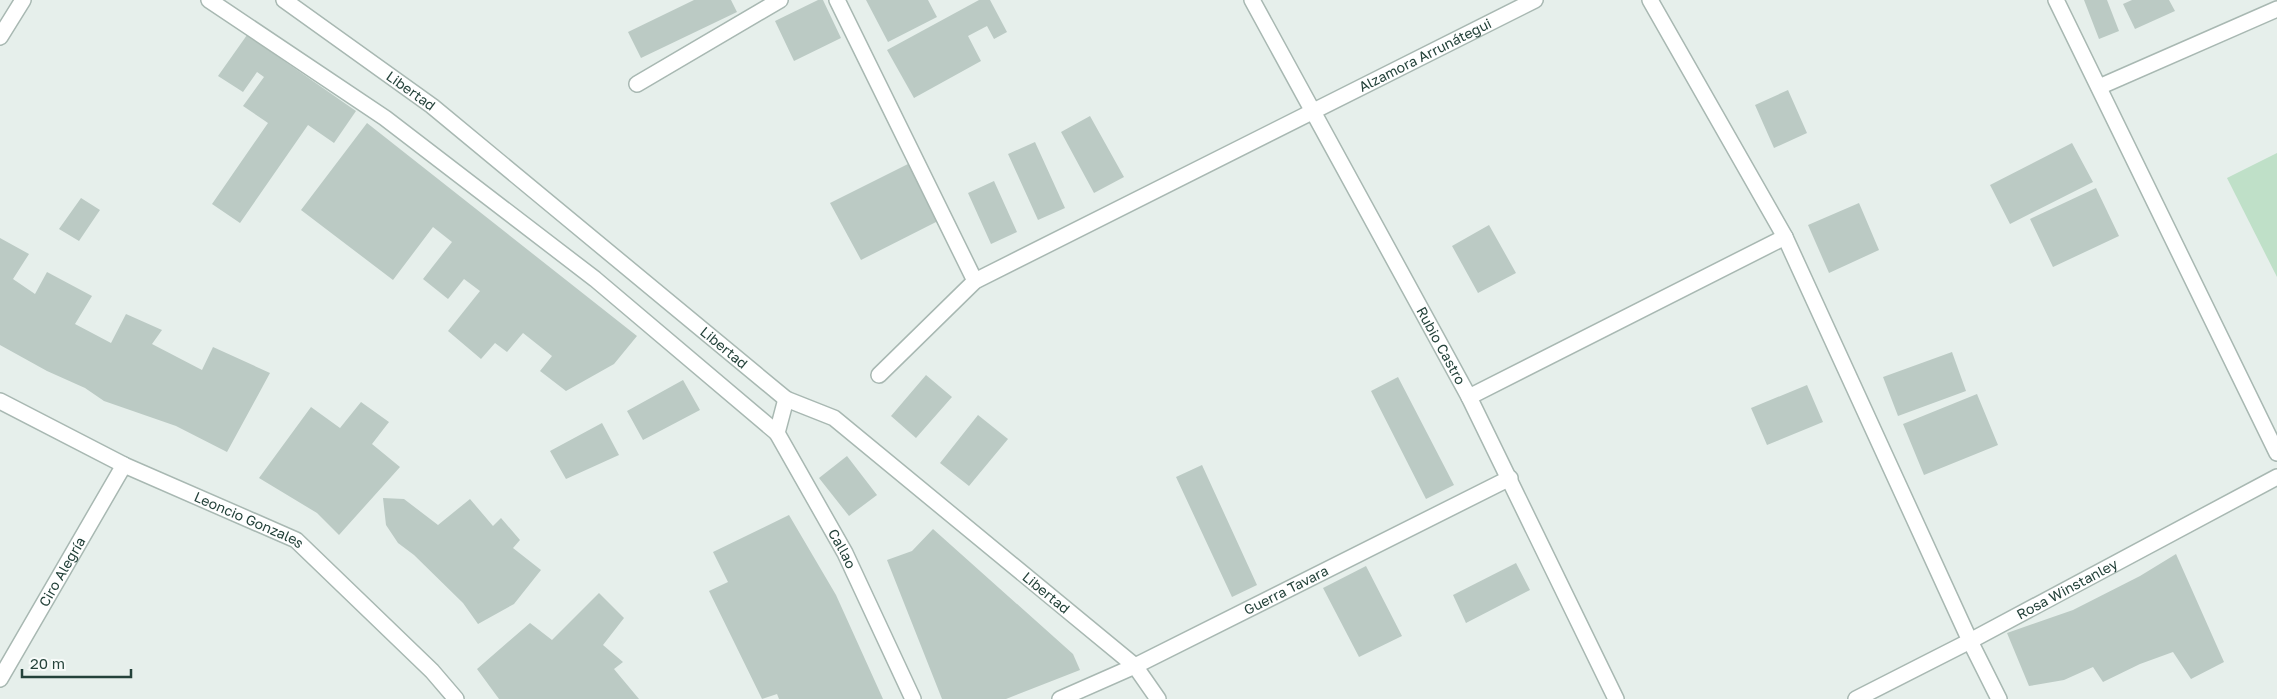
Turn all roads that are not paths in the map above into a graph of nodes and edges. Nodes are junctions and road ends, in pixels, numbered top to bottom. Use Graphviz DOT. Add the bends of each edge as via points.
graph roads {
  1 [pos="23,0"];
  2 [pos="209,0"];
  3 [pos="284,0"];
  4 [pos="780,0"];
  5 [pos="837,0"];
  6 [pos="1252,0"];
  7 [pos="1535,0"];
  8 [pos="1650,0"];
  9 [pos="2056,0"];
  10 [pos="2277,9"];
  11 [pos="0,37"];
  12 [pos="637,84"];
  13 [pos="2099,87"];
  14 [pos="1313,110"];
  15 [pos="1785,237"];
  16 [pos="975,280"];
  17 [pos="879,375"];
  18 [pos="1469,397"];
  19 [pos="786,399"];
  20 [pos="0,401"];
  21 [pos="777,433"];
  22 [pos="2277,453"];
  23 [pos="124,465"];
  24 [pos="2277,477"];
  25 [pos="1510,478"];
  26 [pos="1970,641"];
  27 [pos="1135,666"];
  28 [pos="0,679"];
  29 [pos="456,699"];
  30 [pos="913,699"];
  31 [pos="1060,699"];
  32 [pos="1158,699"];
  33 [pos="1616,699"];
  34 [pos="1856,699"];
  35 [pos="1999,699"];
  1 -- 11 [label="street"];
  2 -- 21 [label="street" via="393,124 595,280"];
  3 -- 19 [label="street, Libertad" via="432,106"];
  4 -- 12 [label="street"];
  5 -- 16 [label="street"];
  6 -- 14 [label="street, Rubio Castro"];
  7 -- 14 [label="street, Alzamora Arrunátegui"];
  8 -- 15 [label="street"];
  9 -- 13 [label="street"];
  10 -- 13 [label="street"];
  13 -- 22 [label="street"];
  14 -- 16 [label="street, Alzamora Arrunátegui"];
  14 -- 18 [label="street, Rubio Castro"];
  15 -- 18 [label="street"];
  15 -- 26 [label="street"];
  16 -- 17 [label="street, Alzamora Arrunátegui"];
  18 -- 25 [label="street, Rubio Castro"];
  19 -- 21 [label="street"];
  19 -- 27 [label="street, Libertad" via="834,418"];
  20 -- 23 [label="street, Leoncio Gonzales"];
  21 -- 30 [label="street, Callao" via="845,553"];
  23 -- 28 [label="street, Ciro Alegría"];
  23 -- 29 [label="street, Leoncio Gonzales" via="296,540 432,671"];
  24 -- 26 [label="street, Rosa Winstanley"];
  25 -- 27 [label="street, Guerra Tavara"];
  25 -- 33 [label="street, Rubio Castro"];
  26 -- 34 [label="street, Rosa Winstanley"];
  26 -- 35 [label="street"];
  27 -- 31 [label="street, Guerra Tavara"];
  27 -- 32 [label="street, Libertad"];
}
